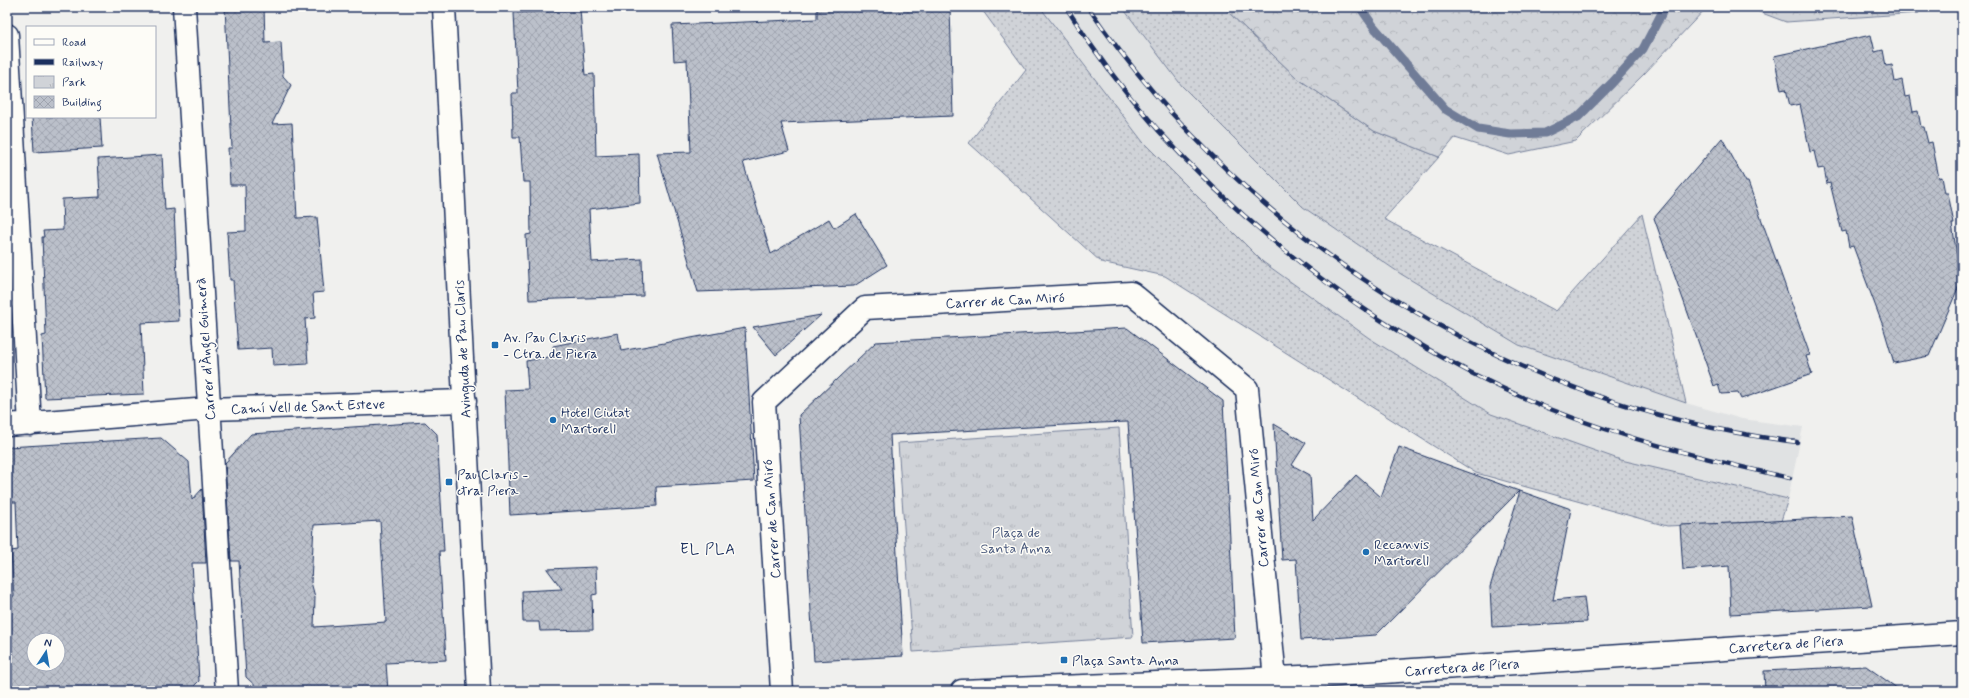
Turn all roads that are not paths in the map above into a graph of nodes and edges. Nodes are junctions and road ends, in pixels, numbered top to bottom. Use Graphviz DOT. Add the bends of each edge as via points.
graph roads {
  1 [pos="184,7"];
  2 [pos="444,7"];
  3 [pos="7,35"];
  4 [pos="465,401"];
  5 [pos="209,409"];
  6 [pos="30,424"];
  7 [pos="7,425"];
  8 [pos="1962,633"];
  9 [pos="1275,679"];
  10 [pos="227,691"];
  11 [pos="479,691"];
  12 [pos="782,691"];
  13 [pos="962,691"];
  1 -- 5 [label="street, Carrer d'Àngel Guimerà"];
  2 -- 4 [label="street, Avinguda de Pau Claris"];
  3 -- 6 [label="street"];
  4 -- 5 [label="street, Camí Vell de Sant Esteve"];
  4 -- 11 [label="street, Avinguda de Pau Claris"];
  5 -- 6 [label="street, Camí Vell de Sant Esteve"];
  5 -- 10 [label="street, Carrer d'Àngel Guimerà"];
  6 -- 7 [label="street, Camí Vell de Sant Esteve"];
  8 -- 9 [label="street, Carretera de Piera"];
  9 -- 12 [label="street, Carrer de Can Miró" via="1247,389 1131,293 865,308 764,402"];
  9 -- 13 [label="street, Carretera de Piera"];
}
